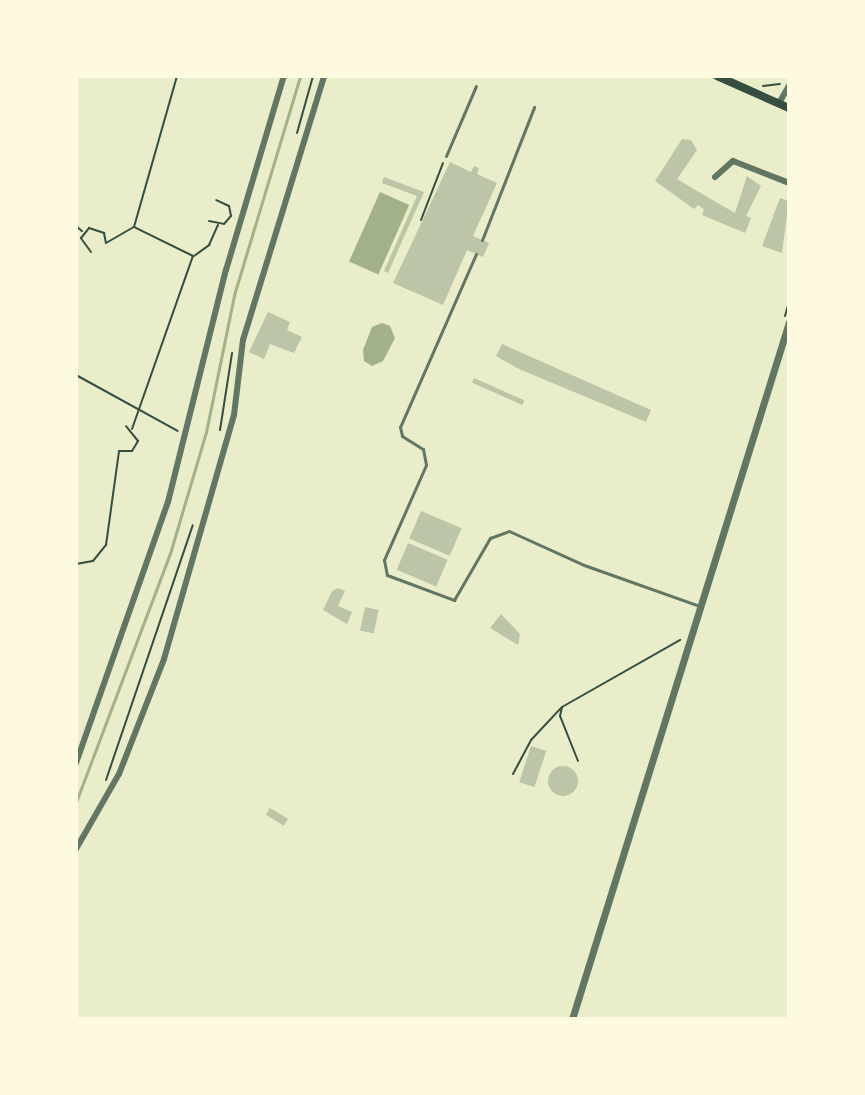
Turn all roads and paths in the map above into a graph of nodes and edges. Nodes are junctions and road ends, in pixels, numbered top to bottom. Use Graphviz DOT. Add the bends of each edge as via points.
graph roads {
  1 [pos="177,76"];
  2 [pos="284,76"];
  3 [pos="313,76"];
  4 [pos="324,76"];
  5 [pos="717,76"];
  6 [pos="785,78"];
  7 [pos="752,81"];
  8 [pos="476,86"];
  9 [pos="789,86"];
  10 [pos="779,103"];
  11 [pos="534,107"];
  12 [pos="789,110"];
  13 [pos="293,147"];
  14 [pos="446,156"];
  15 [pos="715,177"];
  16 [pos="789,183"];
  17 [pos="216,200"];
  18 [pos="421,220"];
  19 [pos="209,221"];
  20 [pos="218,225"];
  21 [pos="76,226"];
  22 [pos="134,227"];
  23 [pos="83,232"];
  24 [pos="482,240"];
  25 [pos="91,252"];
  26 [pos="476,254"];
  27 [pos="193,256"];
  28 [pos="789,322"];
  29 [pos="234,346"];
  30 [pos="76,375"];
  31 [pos="140,414"];
  32 [pos="126,426"];
  33 [pos="132,429"];
  34 [pos="186,434"];
  35 [pos="220,434"];
  36 [pos="197,511"];
  37 [pos="76,564"];
  38 [pos="700,606"];
  39 [pos="681,640"];
  40 [pos="562,707"];
  41 [pos="578,761"];
  42 [pos="76,763"];
  43 [pos="513,774"];
  44 [pos="106,781"];
  45 [pos="76,849"];
  46 [pos="572,1019"];
  1 -- 22 [label="path"];
  2 -- 34 [label="street" via="226,270"];
  3 -- 13 [label="path"];
  4 -- 45 [label="street" via="243,340 234,415 164,659 119,774"];
  5 -- 10 [label="main road"];
  6 -- 7 [label="path" via="772,88"];
  8 -- 14 [label="lane"];
  9 -- 10 [label="street"];
  10 -- 12 [label="main road"];
  11 -- 24 [label="lane"];
  14 -- 18 [label="path"];
  15 -- 16 [label="street" via="733,161"];
  17 -- 20 [label="path" via="231,211 229,221"];
  19 -- 20 [label="path"];
  20 -- 27 [label="path" via="209,245"];
  21 -- 23 [label="path"];
  22 -- 23 [label="path" via="106,243 99,229"];
  22 -- 27 [label="path"];
  23 -- 25 [label="path" via="82,245"];
  26 -- 38 [label="lane" via="400,427 402,436 423,449 426,465 384,560 387,575 454,600 490,538 509,531 584,565"];
  27 -- 31 [label="path"];
  28 -- 38 [label="street"];
  29 -- 35 [label="path"];
  30 -- 31 [label="path"];
  31 -- 33 [label="path"];
  31 -- 34 [label="path"];
  32 -- 33 [label="path"];
  33 -- 37 [label="path" via="138,441 132,451 119,451 106,545 93,561"];
  34 -- 42 [label="street" via="106,691"];
  36 -- 44 [label="path"];
  38 -- 46 [label="street"];
  39 -- 40 [label="path"];
  40 -- 41 [label="path" via="560,716"];
  40 -- 43 [label="path" via="531,740"];
}
